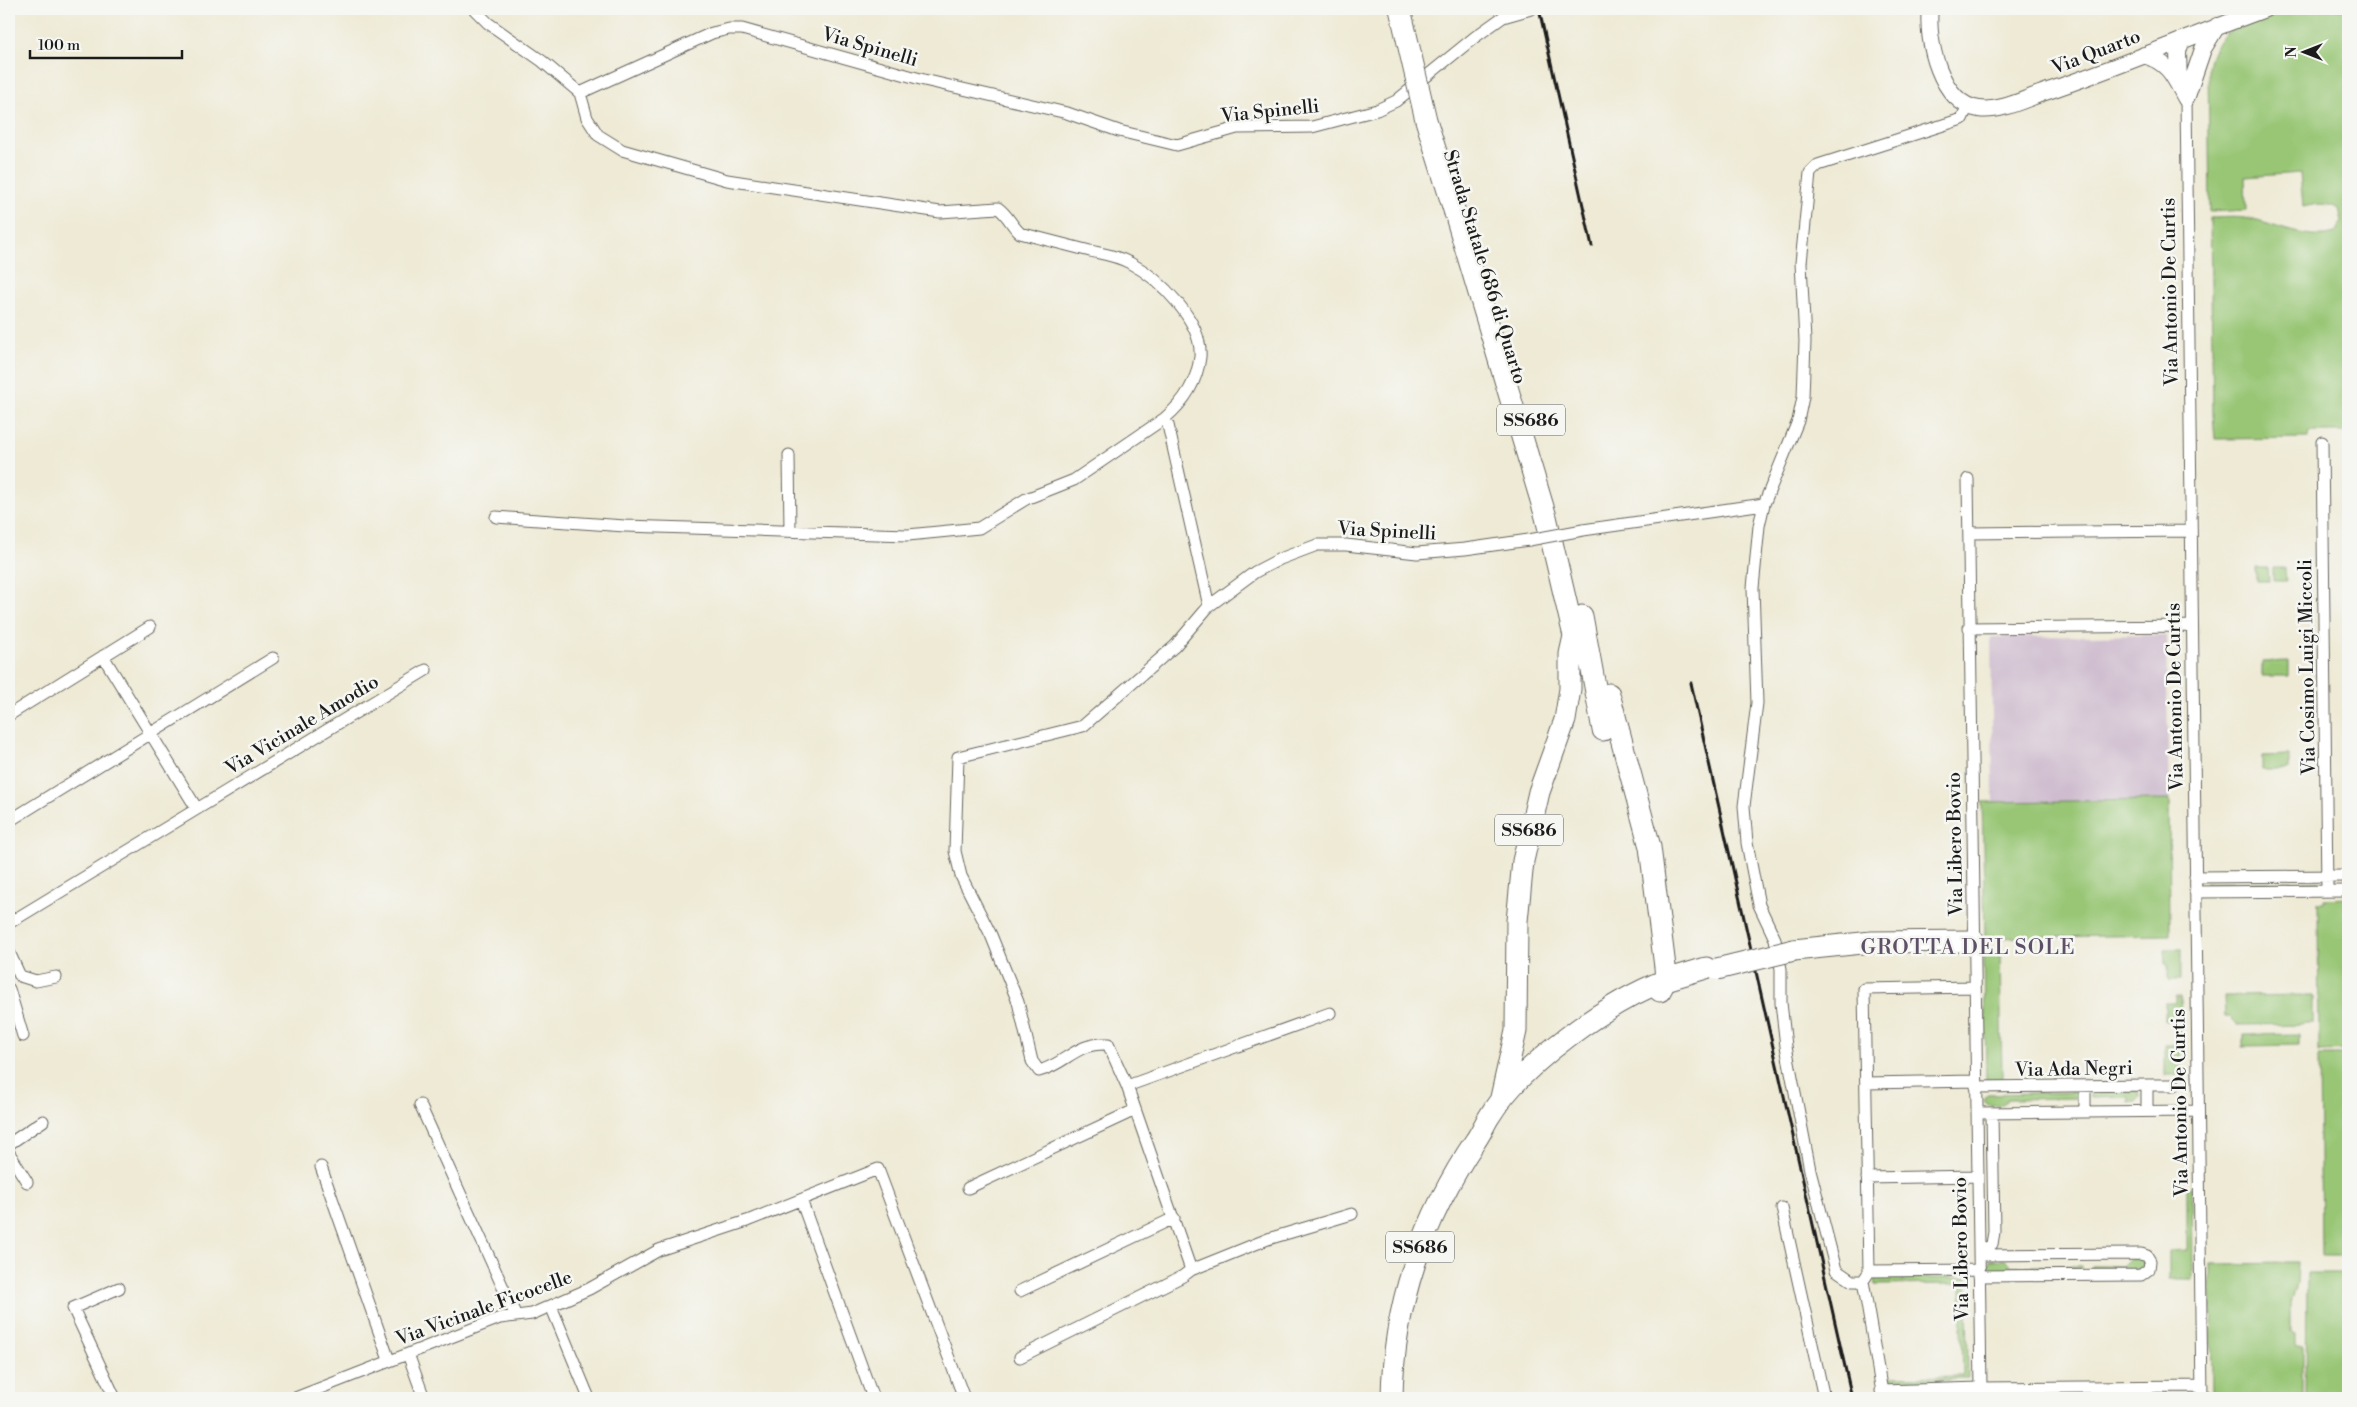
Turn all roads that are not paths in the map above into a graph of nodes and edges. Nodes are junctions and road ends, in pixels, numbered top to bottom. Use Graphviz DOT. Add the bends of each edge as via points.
graph roads {
  1 [pos="474,9"];
  2 [pos="1400,9"];
  3 [pos="1414,9"];
  4 [pos="1531,9"];
  5 [pos="1930,9"];
  6 [pos="2265,9"];
  7 [pos="2217,26"];
  8 [pos="2182,40"];
  9 [pos="2144,55"];
  10 [pos="2186,91"];
  11 [pos="580,93"];
  12 [pos="1968,106"];
  13 [pos="1461,211"];
  14 [pos="1167,422"];
  15 [pos="2322,442"];
  16 [pos="789,455"];
  17 [pos="1968,479"];
  18 [pos="1764,504"];
  19 [pos="496,517"];
  20 [pos="790,531"];
  21 [pos="2190,531"];
  22 [pos="1969,534"];
  23 [pos="1209,606"];
  24 [pos="2192,626"];
  25 [pos="150,627"];
  26 [pos="1969,628"];
  27 [pos="1580,634"];
  28 [pos="103,656"];
  29 [pos="273,658"];
  30 [pos="426,670"];
  31 [pos="9,715"];
  32 [pos="1603,730"];
  33 [pos="152,733"];
  34 [pos="197,809"];
  35 [pos="9,821"];
  36 [pos="2327,876"];
  37 [pos="2348,876"];
  38 [pos="2195,877"];
  39 [pos="2327,891"];
  40 [pos="2348,891"];
  41 [pos="2195,892"];
  42 [pos="9,923"];
  43 [pos="1974,940"];
  44 [pos="9,952"];
  45 [pos="1664,952"];
  46 [pos="1712,968"];
  47 [pos="56,977"];
  48 [pos="1975,987"];
  49 [pos="9,989"];
  50 [pos="1661,989"];
  51 [pos="1330,1013"];
  52 [pos="1516,1031"];
  53 [pos="23,1036"];
  54 [pos="1553,1056"];
  55 [pos="1866,1083"];
  56 [pos="1976,1084"];
  57 [pos="2147,1085"];
  58 [pos="2175,1085"];
  59 [pos="1127,1086"];
  60 [pos="2085,1086"];
  61 [pos="1500,1102"];
  62 [pos="420,1105"];
  63 [pos="1135,1110"];
  64 [pos="2147,1111"];
  65 [pos="2197,1111"];
  66 [pos="2086,1112"];
  67 [pos="1977,1113"];
  68 [pos="1992,1113"];
  69 [pos="43,1121"];
  70 [pos="1482,1132"];
  71 [pos="9,1144"];
  72 [pos="9,1153"];
  73 [pos="321,1167"];
  74 [pos="1978,1176"];
  75 [pos="1867,1178"];
  76 [pos="27,1182"];
  77 [pos="968,1188"];
  78 [pos="800,1200"];
  79 [pos="1782,1208"];
  80 [pos="1352,1214"];
  81 [pos="1174,1218"];
  82 [pos="2088,1255"];
  83 [pos="1979,1256"];
  84 [pos="1191,1270"];
  85 [pos="1979,1273"];
  86 [pos="2088,1275"];
  87 [pos="1866,1276"];
  88 [pos="119,1288"];
  89 [pos="1020,1291"];
  90 [pos="551,1306"];
  91 [pos="516,1316"];
  92 [pos="408,1354"];
  93 [pos="1020,1357"];
  94 [pos="389,1360"];
  95 [pos="1392,1374"];
  96 [pos="1981,1388"];
  97 [pos="2202,1392"];
  98 [pos="1882,1395"];
  99 [pos="115,1398"];
  100 [pos="295,1398"];
  101 [pos="424,1398"];
  102 [pos="588,1398"];
  103 [pos="873,1398"];
  104 [pos="964,1398"];
  105 [pos="1392,1398"];
  106 [pos="1401,1398"];
  107 [pos="1824,1398"];
  1 -- 11 [label="street"];
  2 -- 13 [label="highway, Strada Statale 686 di Quarto / SS686, bridge" via="1426,120"];
  3 -- 13 [label="highway, Strada Statale 686 di Quarto / SS686"];
  4 -- 11 [label="street, Via Spinelli" via="1503,17 1396,101 1377,110 1312,127 1237,128 1177,145 1119,131 1067,113 924,80 742,29 712,33"];
  5 -- 12 [label="street" via="1930,32 1942,76 1956,98"];
  6 -- 7 [label="street, Via Quarto"];
  7 -- 8 [label="street, Via Quarto"];
  7 -- 10 [label="street" via="2203,49"];
  8 -- 9 [label="street, Via Quarto"];
  8 -- 10 [label="street" via="2191,60"];
  9 -- 10 [label="street" via="2167,66"];
  9 -- 12 [label="street, Via Quarto" via="2006,106 1983,110"];
  10 -- 21 [label="street, Via Antonio De Curtis"];
  11 -- 14 [label="street" via="587,118 598,135 622,150 731,181 940,212 998,208 1006,213 1012,226 1020,233 1130,262 1168,291 1184,308 1199,349 1197,371 1188,392"];
  12 -- 18 [label="street" via="1962,119 1818,165 1812,170 1801,263 1805,349 1803,397 1798,421"];
  13 -- 27 [label="highway, Strada Statale 686 di Quarto / SS686" via="1546,469"];
  14 -- 20 [label="street" via="1074,480 1026,499 979,528 908,535"];
  14 -- 23 [label="street"];
  15 -- 36 [label="street, Via Cosimo Luigi Miccoli"];
  16 -- 20 [label="street"];
  17 -- 22 [label="street, Via Libero Bovio"];
  18 -- 23 [label="street, Via Spinelli, bridge" via="1465,549 1417,553 1317,545 1255,572"];
  18 -- 87 [label="street" via="1753,588 1757,703 1744,806 1747,844 1758,905 1775,939 1796,1101 1833,1258 1839,1272 1852,1281"];
  19 -- 20 [label="street" via="625,526"];
  21 -- 22 [label="street"];
  21 -- 24 [label="street, Via Antonio De Curtis"];
  22 -- 26 [label="street, Via Libero Bovio"];
  23 -- 59 [label="street, Via Spinelli" via="1174,646 1083,726 958,757 955,851 962,876 991,935 1018,1002 1032,1061 1039,1071 1096,1043 1108,1044"];
  24 -- 26 [label="street"];
  24 -- 38 [label="street, Via Antonio De Curtis"];
  25 -- 28 [label="street"];
  26 -- 43 [label="street, Via Libero Bovio"];
  27 -- 32 [label="highway, Strada Statale 686 di Quarto / SS686"];
  27 -- 45 [label="highway, SS686" via="1597,651 1646,830"];
  27 -- 52 [label="highway, SS686" via="1570,654 1570,688 1565,720 1539,792 1523,861 1517,920"];
  28 -- 31 [label="street"];
  28 -- 33 [label="street"];
  29 -- 33 [label="street"];
  30 -- 34 [label="street, Via Vicinale Amodio"];
  33 -- 34 [label="street"];
  33 -- 35 [label="street"];
  34 -- 42 [label="street, Via Vicinale Amodio"];
  36 -- 37 [label="street"];
  36 -- 38 [label="street"];
  36 -- 39 [label="street, Via Cosimo Luigi Miccoli"];
  38 -- 41 [label="street, Via Antonio De Curtis"];
  39 -- 40 [label="street"];
  39 -- 41 [label="street"];
  41 -- 65 [label="street, Via Antonio De Curtis"];
  43 -- 46 [label="highway, SS686, bridge" via="1872,942 1794,950"];
  43 -- 48 [label="street, Via Libero Bovio"];
  44 -- 47 [label="street" via="20,976 36,981"];
  45 -- 46 [label="highway, SS686" via="1680,966"];
  45 -- 50 [label="highway, SS686"];
  46 -- 50 [label="highway, SS686" via="1708,976"];
  48 -- 55 [label="street" via="1864,989"];
  48 -- 56 [label="street, Via Libero Bovio"];
  49 -- 53 [label="street"];
  50 -- 54 [label="highway, SS686" via="1587,1031"];
  51 -- 59 [label="street"];
  52 -- 54 [label="highway" via="1530,1053"];
  52 -- 61 [label="highway, SS686"];
  54 -- 61 [label="highway, SS686"];
  54 -- 70 [label="highway, SS686" via="1533,1083 1494,1124"];
  55 -- 56 [label="street, Via Ada Negri"];
  55 -- 75 [label="street"];
  56 -- 60 [label="street, Via Ada Negri"];
  56 -- 67 [label="street, Via Libero Bovio"];
  57 -- 58 [label="street"];
  57 -- 60 [label="street, Via Ada Negri"];
  57 -- 64 [label="street, Via Ada Negri"];
  59 -- 63 [label="street"];
  60 -- 66 [label="street"];
  61 -- 70 [label="highway, SS686"];
  62 -- 91 [label="street"];
  63 -- 77 [label="street"];
  63 -- 81 [label="street"];
  64 -- 65 [label="street"];
  64 -- 66 [label="street"];
  65 -- 97 [label="street, Via Antonio De Curtis"];
  66 -- 68 [label="street"];
  67 -- 68 [label="street"];
  67 -- 74 [label="street, Via Libero Bovio"];
  68 -- 83 [label="street" via="1994,1238"];
  69 -- 71 [label="street"];
  70 -- 95 [label="highway, SS686" via="1456,1171 1427,1228 1406,1290"];
  72 -- 76 [label="street"];
  73 -- 94 [label="street"];
  74 -- 75 [label="street"];
  74 -- 83 [label="street, Via Libero Bovio"];
  75 -- 87 [label="street"];
  78 -- 90 [label="street, Via Vicinale Ficocelle" via="659,1250"];
  78 -- 103 [label="street"];
  78 -- 104 [label="street, Via Vicinale Ficocelle" via="878,1169"];
  79 -- 107 [label="street"];
  80 -- 84 [label="street" via="1268,1239"];
  81 -- 84 [label="street"];
  81 -- 89 [label="street"];
  82 -- 83 [label="street"];
  82 -- 86 [label="street"];
  82 -- 86 [label="street" via="2141,1254 2147,1256 2151,1264 2141,1275"];
  83 -- 85 [label="street, Via Libero Bovio"];
  84 -- 93 [label="street"];
  85 -- 86 [label="street"];
  85 -- 87 [label="street"];
  85 -- 96 [label="street, Via Libero Bovio"];
  87 -- 98 [label="street"];
  88 -- 99 [label="street" via="73,1308"];
  90 -- 91 [label="street, Via Vicinale Ficocelle"];
  90 -- 102 [label="street"];
  91 -- 92 [label="street, Via Vicinale Ficocelle" via="500,1318"];
  92 -- 94 [label="street, Via Vicinale Ficocelle"];
  92 -- 101 [label="street"];
  94 -- 100 [label="street, Via Vicinale Ficocelle"];
  95 -- 105 [label="highway, SS686"];
  95 -- 106 [label="highway"];
  96 -- 97 [label="street"];
  96 -- 98 [label="street"];
}
